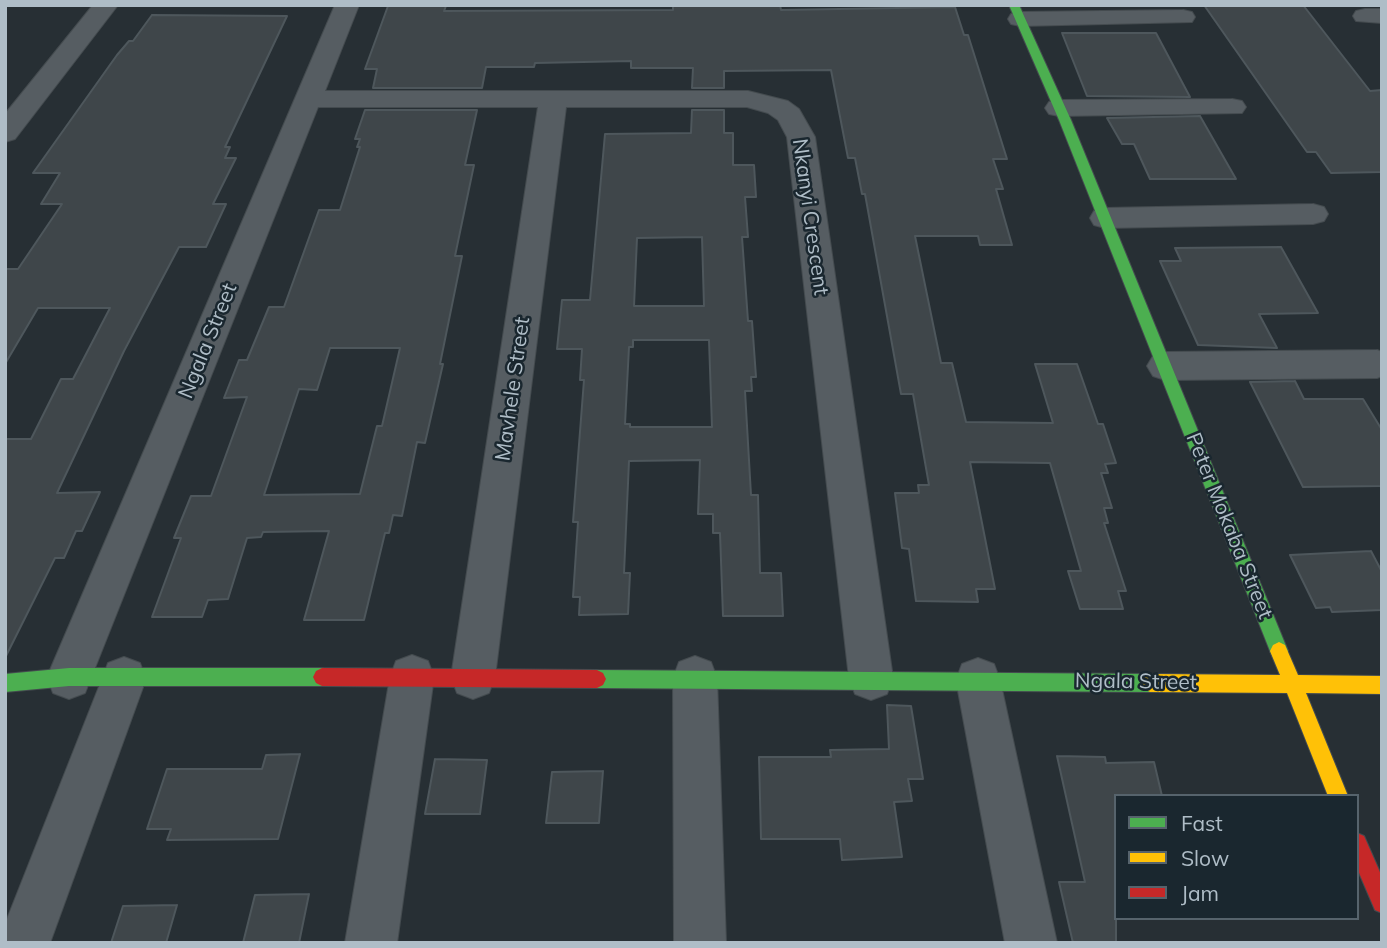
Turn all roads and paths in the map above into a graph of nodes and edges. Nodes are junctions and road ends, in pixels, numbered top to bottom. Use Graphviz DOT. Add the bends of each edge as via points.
graph roads {
  1 [pos="106,5"];
  2 [pos="347,5"];
  3 [pos="1017,12"];
  4 [pos="1183,18"];
  5 [pos="308,99"];
  6 [pos="553,101"];
  7 [pos="1232,107"];
  8 [pos="1059,108"];
  9 [pos="5,133"];
  10 [pos="1313,214"];
  11 [pos="1105,218"];
  12 [pos="1377,364"];
  13 [pos="1165,366"];
  14 [pos="69,677"];
  15 [pos="412,677"];
  16 [pos="473,677"];
  17 [pos="124,678"];
  18 [pos="695,678"];
  19 [pos="871,678"];
  20 [pos="978,680"];
  21 [pos="5,683"];
  22 [pos="1294,685"];
  23 [pos="1382,685"];
  24 [pos="1337,794"];
  25 [pos="1359,848"];
  26 [pos="1382,904"];
  27 [pos="23,943"];
  28 [pos="371,943"];
  29 [pos="700,943"];
  30 [pos="1031,943"];
  1 -- 9 [label="street"];
  2 -- 5 [label="street, Ngala Street"];
  3 -- 4 [label="street, Peter Mokaba Street"];
  3 -- 8 [label="street, Peter Mokaba Street"];
  5 -- 6 [label="street, Nkanyi Crescent"];
  5 -- 14 [label="street, Ngala Street"];
  6 -- 16 [label="street, Mavhele Street"];
  6 -- 19 [label="street, Nkanyi Crescent" via="748,99 778,107 795,124 801,137"];
  7 -- 8 [label="street"];
  8 -- 11 [label="street, Peter Mokaba Street"];
  10 -- 11 [label="street"];
  11 -- 13 [label="street, Peter Mokaba Street"];
  12 -- 13 [label="street"];
  13 -- 22 [label="street, Peter Mokaba Street"];
  14 -- 17 [label="street, Ngala Street"];
  14 -- 21 [label="street, Ngala Street"];
  15 -- 16 [label="street, Ngala Street"];
  15 -- 17 [label="street, Ngala Street"];
  15 -- 28 [label="street"];
  16 -- 18 [label="street, Ngala Street"];
  17 -- 27 [label="street"];
  18 -- 19 [label="street, Ngala Street"];
  18 -- 29 [label="street"];
  19 -- 20 [label="street, Ngala Street"];
  20 -- 22 [label="street, Ngala Street"];
  20 -- 30 [label="street"];
  22 -- 23 [label="street"];
  22 -- 24 [label="street, Peter Mokaba Street"];
  25 -- 26 [label="street"];
}
